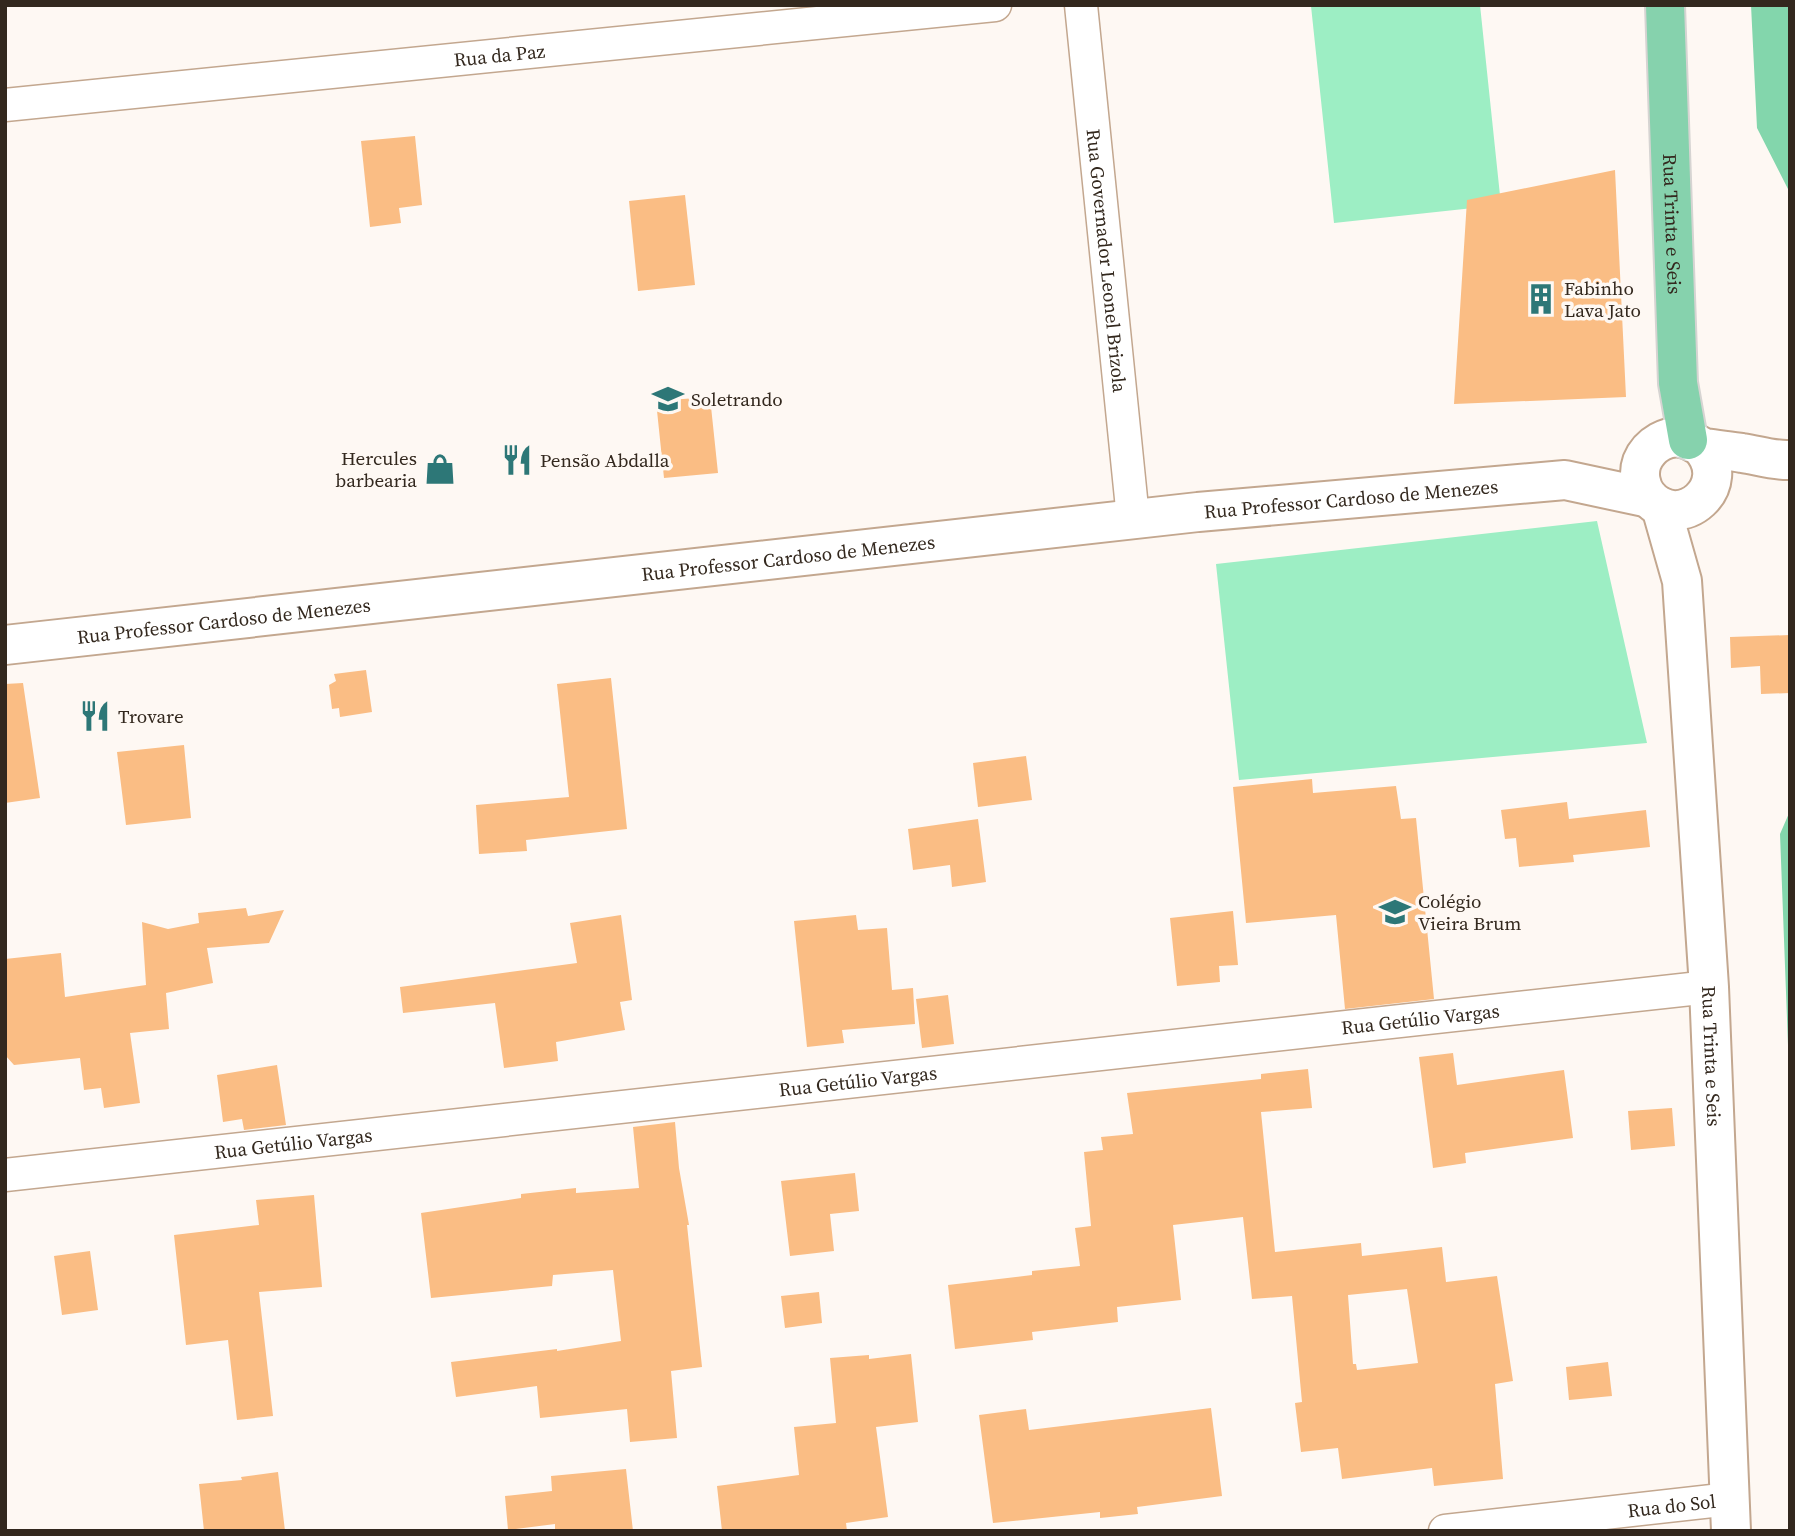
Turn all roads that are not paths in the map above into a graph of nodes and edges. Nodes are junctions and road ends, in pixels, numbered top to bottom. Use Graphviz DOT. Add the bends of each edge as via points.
graph roads {
  1 [pos="995,5"];
  2 [pos="1081,5"];
  3 [pos="1665,5"];
  4 [pos="5,105"];
  5 [pos="1694,443"];
  6 [pos="1648,451"];
  7 [pos="1787,460"];
  8 [pos="1571,480"];
  9 [pos="1700,501"];
  10 [pos="1655,502"];
  11 [pos="1133,518"];
  12 [pos="1682,581"];
  13 [pos="5,645"];
  14 [pos="1709,987"];
  15 [pos="5,1175"];
  16 [pos="1730,1515"];
  17 [pos="1445,1531"];
  1 -- 4 [label="street, Rua da Paz"];
  2 -- 11 [label="street, Rua Governador Leonel Brizola"];
  3 -- 5 [label="main road, Rua Trinta e Seis" via="1678,383"];
  5 -- 6 [label="street, Rua Professor Cardoso de Menezes" via="1666,439"];
  5 -- 7 [label="street, Rua Professor Cardoso de Menezes"];
  5 -- 9 [label="street" via="1709,459 1712,473 1710,488"];
  6 -- 8 [label="street, Rua Professor Cardoso de Menezes"];
  6 -- 10 [label="street" via="1640,478"];
  7 -- 9 [label="street, Rua Professor Cardoso de Menezes"];
  8 -- 10 [label="street, Rua Professor Cardoso de Menezes"];
  8 -- 11 [label="street, Rua Professor Cardoso de Menezes"];
  9 -- 10 [label="street, Rua Professor Cardoso de Menezes" via="1682,510"];
  9 -- 12 [label="street, Rua Trinta e Seis" via="1695,549"];
  10 -- 12 [label="street, Rua Trinta e Seis"];
  11 -- 13 [label="street, Rua Professor Cardoso de Menezes"];
  12 -- 14 [label="street, Rua Trinta e Seis"];
  14 -- 15 [label="street, Rua Getúlio Vargas"];
  14 -- 16 [label="street, Rua Trinta e Seis"];
  16 -- 17 [label="street, Rua do Sol"];
}
